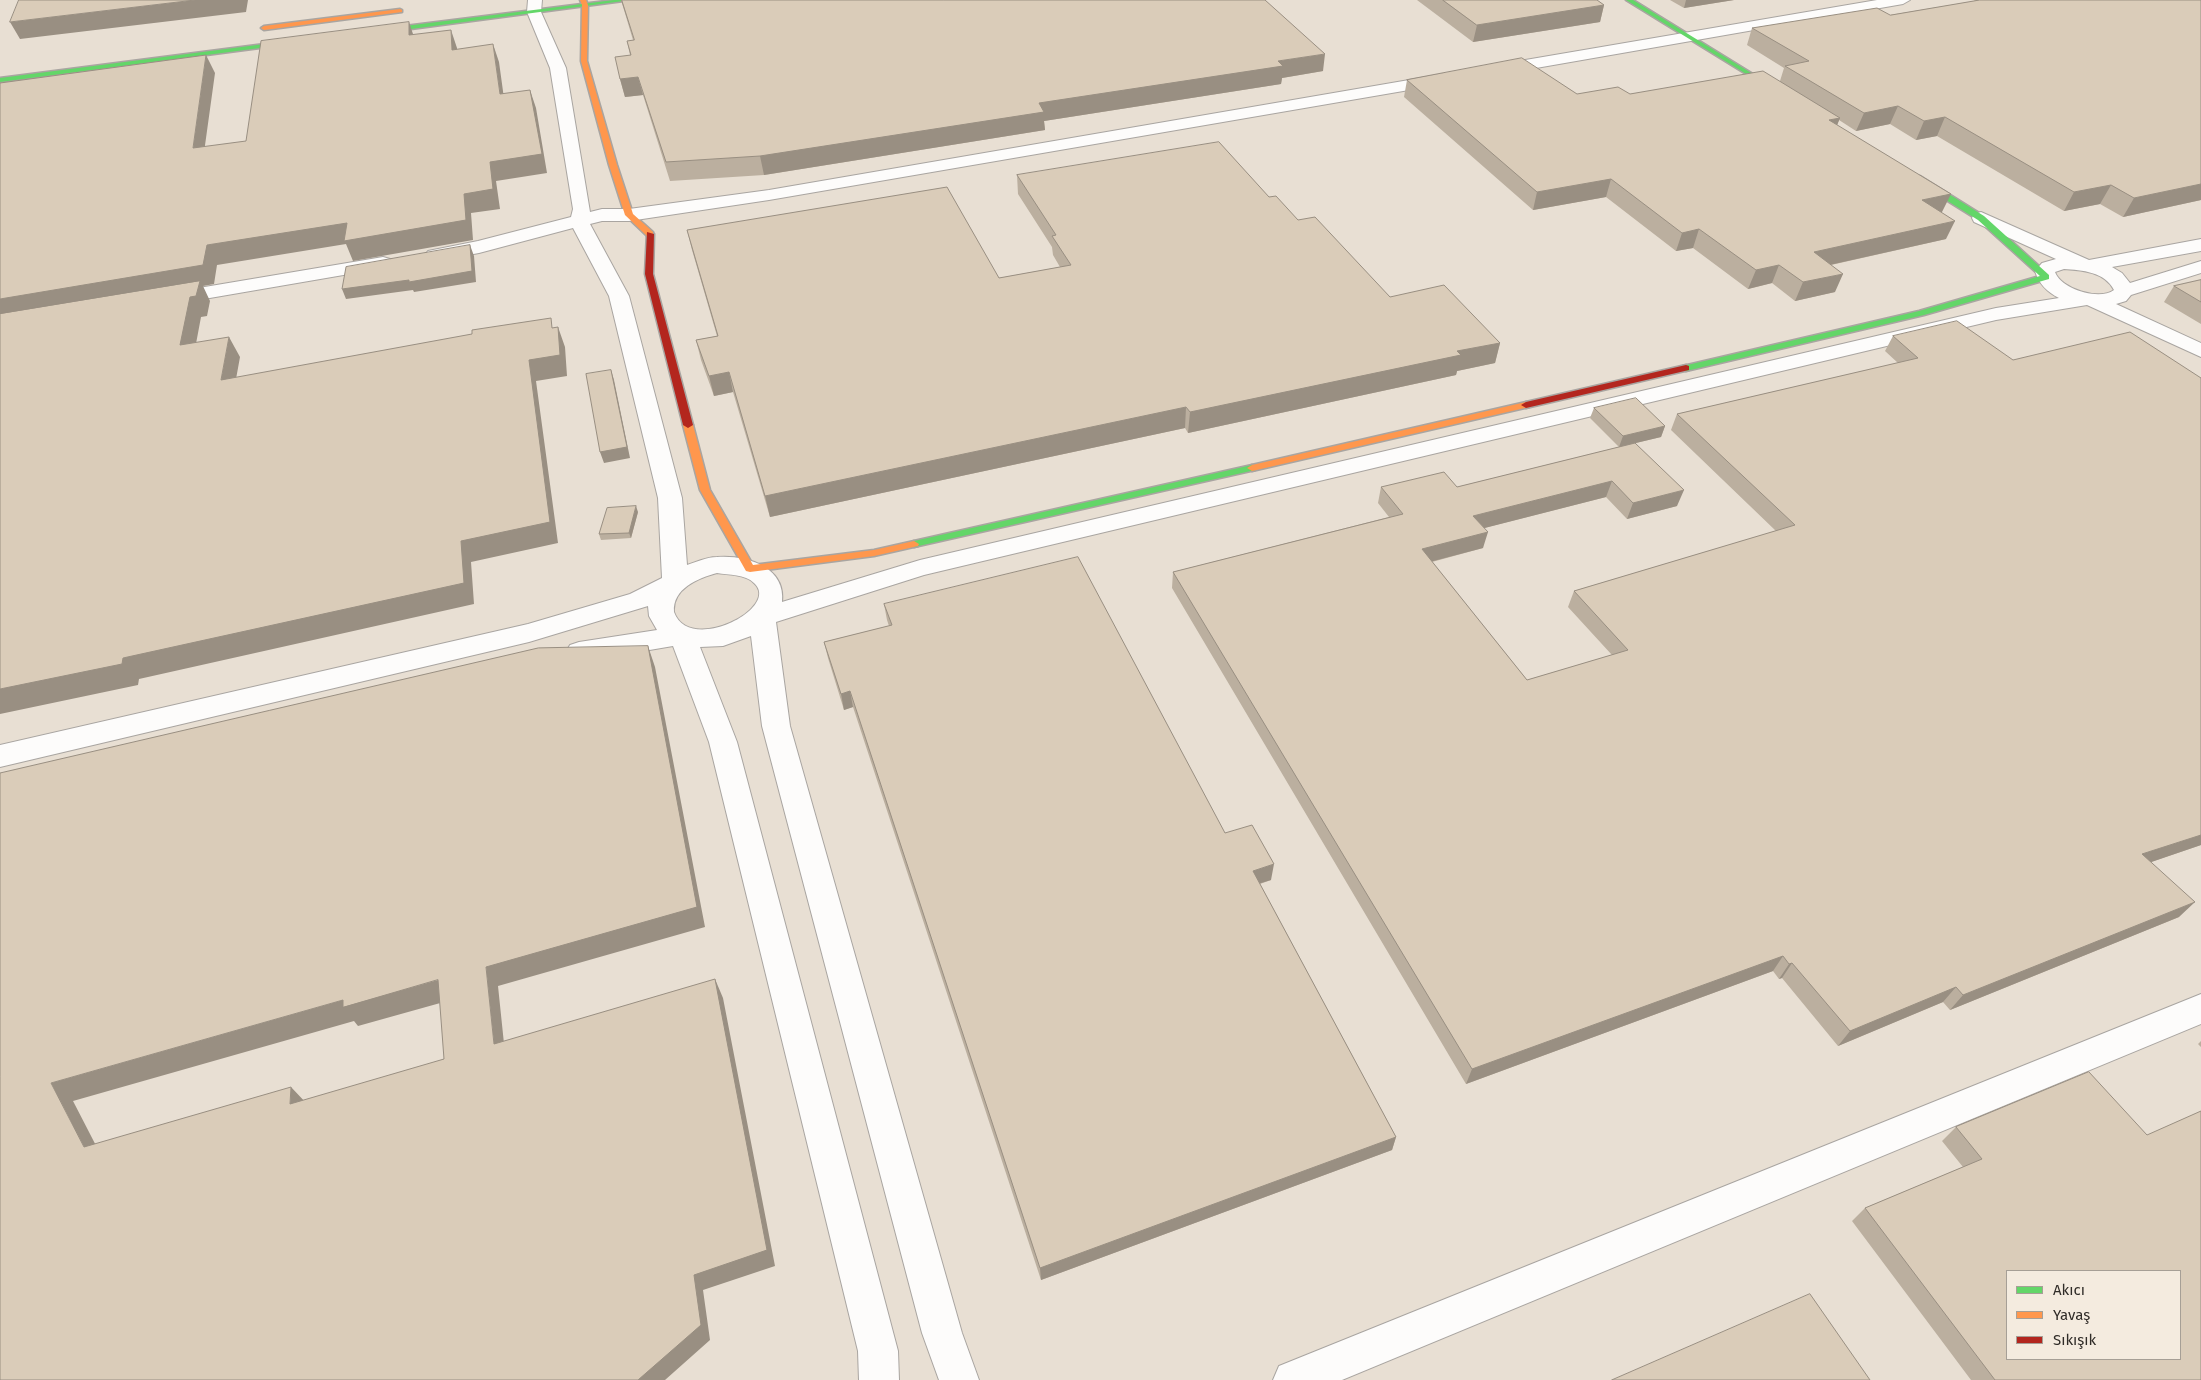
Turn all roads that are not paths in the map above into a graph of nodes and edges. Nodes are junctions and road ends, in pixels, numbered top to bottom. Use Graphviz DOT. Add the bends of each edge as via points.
graph roads {
  1 [pos="628,0"];
  2 [pos="1629,0"];
  3 [pos="1903,0"];
  4 [pos="584,3"];
  5 [pos="535,6"];
  6 [pos="412,10"];
  7 [pos="255,29"];
  8 [pos="360,34"];
  9 [pos="1688,36"];
  10 [pos="312,40"];
  11 [pos="1484,72"];
  12 [pos="1464,76"];
  13 [pos="0,80"];
  14 [pos="1789,98"];
  15 [pos="1906,171"];
  16 [pos="629,215"];
  17 [pos="1981,218"];
  18 [pos="578,221"];
  19 [pos="2201,245"];
  20 [pos="2087,266"];
  21 [pos="2201,267"];
  22 [pos="2046,277"];
  23 [pos="2124,291"];
  24 [pos="2089,299"];
  25 [pos="148,303"];
  26 [pos="1819,337"];
  27 [pos="2200,351"];
  28 [pos="1839,352"];
  29 [pos="1609,385"];
  30 [pos="1626,402"];
  31 [pos="1306,456"];
  32 [pos="1320,475"];
  33 [pos="750,569"];
  34 [pos="676,582"];
  35 [pos="762,617"];
  36 [pos="682,635"];
  37 [pos="558,656"];
  38 [pos="0,756"];
  39 [pos="2201,1009"];
  40 [pos="879,1380"];
  41 [pos="959,1380"];
  42 [pos="1293,1380"];
  1 -- 4 [label="street"];
  2 -- 9 [label="street"];
  3 -- 9 [label="street"];
  4 -- 5 [label="street"];
  4 -- 16 [label="street" via="584,61"];
  5 -- 8 [label="street"];
  5 -- 18 [label="street" via="558,68 582,208"];
  6 -- 7 [label="street"];
  9 -- 11 [label="street"];
  9 -- 14 [label="street"];
  10 -- 13 [label="street"];
  12 -- 16 [label="street" via="769,195"];
  15 -- 17 [label="street"];
  16 -- 18 [label="street" via="602,215"];
  16 -- 33 [label="street" via="650,234 649,274 705,490"];
  17 -- 20 [label="street"];
  17 -- 22 [label="street"];
  18 -- 25 [label="street" via="479,247"];
  18 -- 34 [label="street" via="619,296 670,498"];
  19 -- 20 [label="street"];
  20 -- 22 [label="street" via="2058,264 2045,271"];
  20 -- 23 [label="street" via="2115,277"];
  21 -- 23 [label="street"];
  22 -- 24 [label="street" via="2058,289"];
  22 -- 26 [label="street" via="1921,313"];
  23 -- 24 [label="street" via="2111,300"];
  23 -- 27 [label="street"];
  24 -- 27 [label="street"];
  24 -- 28 [label="street" via="1996,314"];
  26 -- 28 [label="street"];
  26 -- 29 [label="street"];
  28 -- 30 [label="street"];
  29 -- 30 [label="street"];
  29 -- 31 [label="street"];
  30 -- 32 [label="street"];
  31 -- 32 [label="street"];
  31 -- 33 [label="street" via="874,553"];
  32 -- 35 [label="street" via="920,568"];
  33 -- 34 [label="street" via="716,565 702,568"];
  33 -- 35 [label="street" via="763,576 769,584 770,604"];
  34 -- 36 [label="street" via="665,594 662,618 674,632"];
  34 -- 38 [label="street" via="639,600 529,633"];
  35 -- 36 [label="street" via="748,628 729,636 709,639"];
  35 -- 41 [label="street" via="776,726 942,1333"];
  36 -- 37 [label="street"];
  36 -- 40 [label="street" via="723,742 878,1351"];
  39 -- 42 [label="street"];
}
